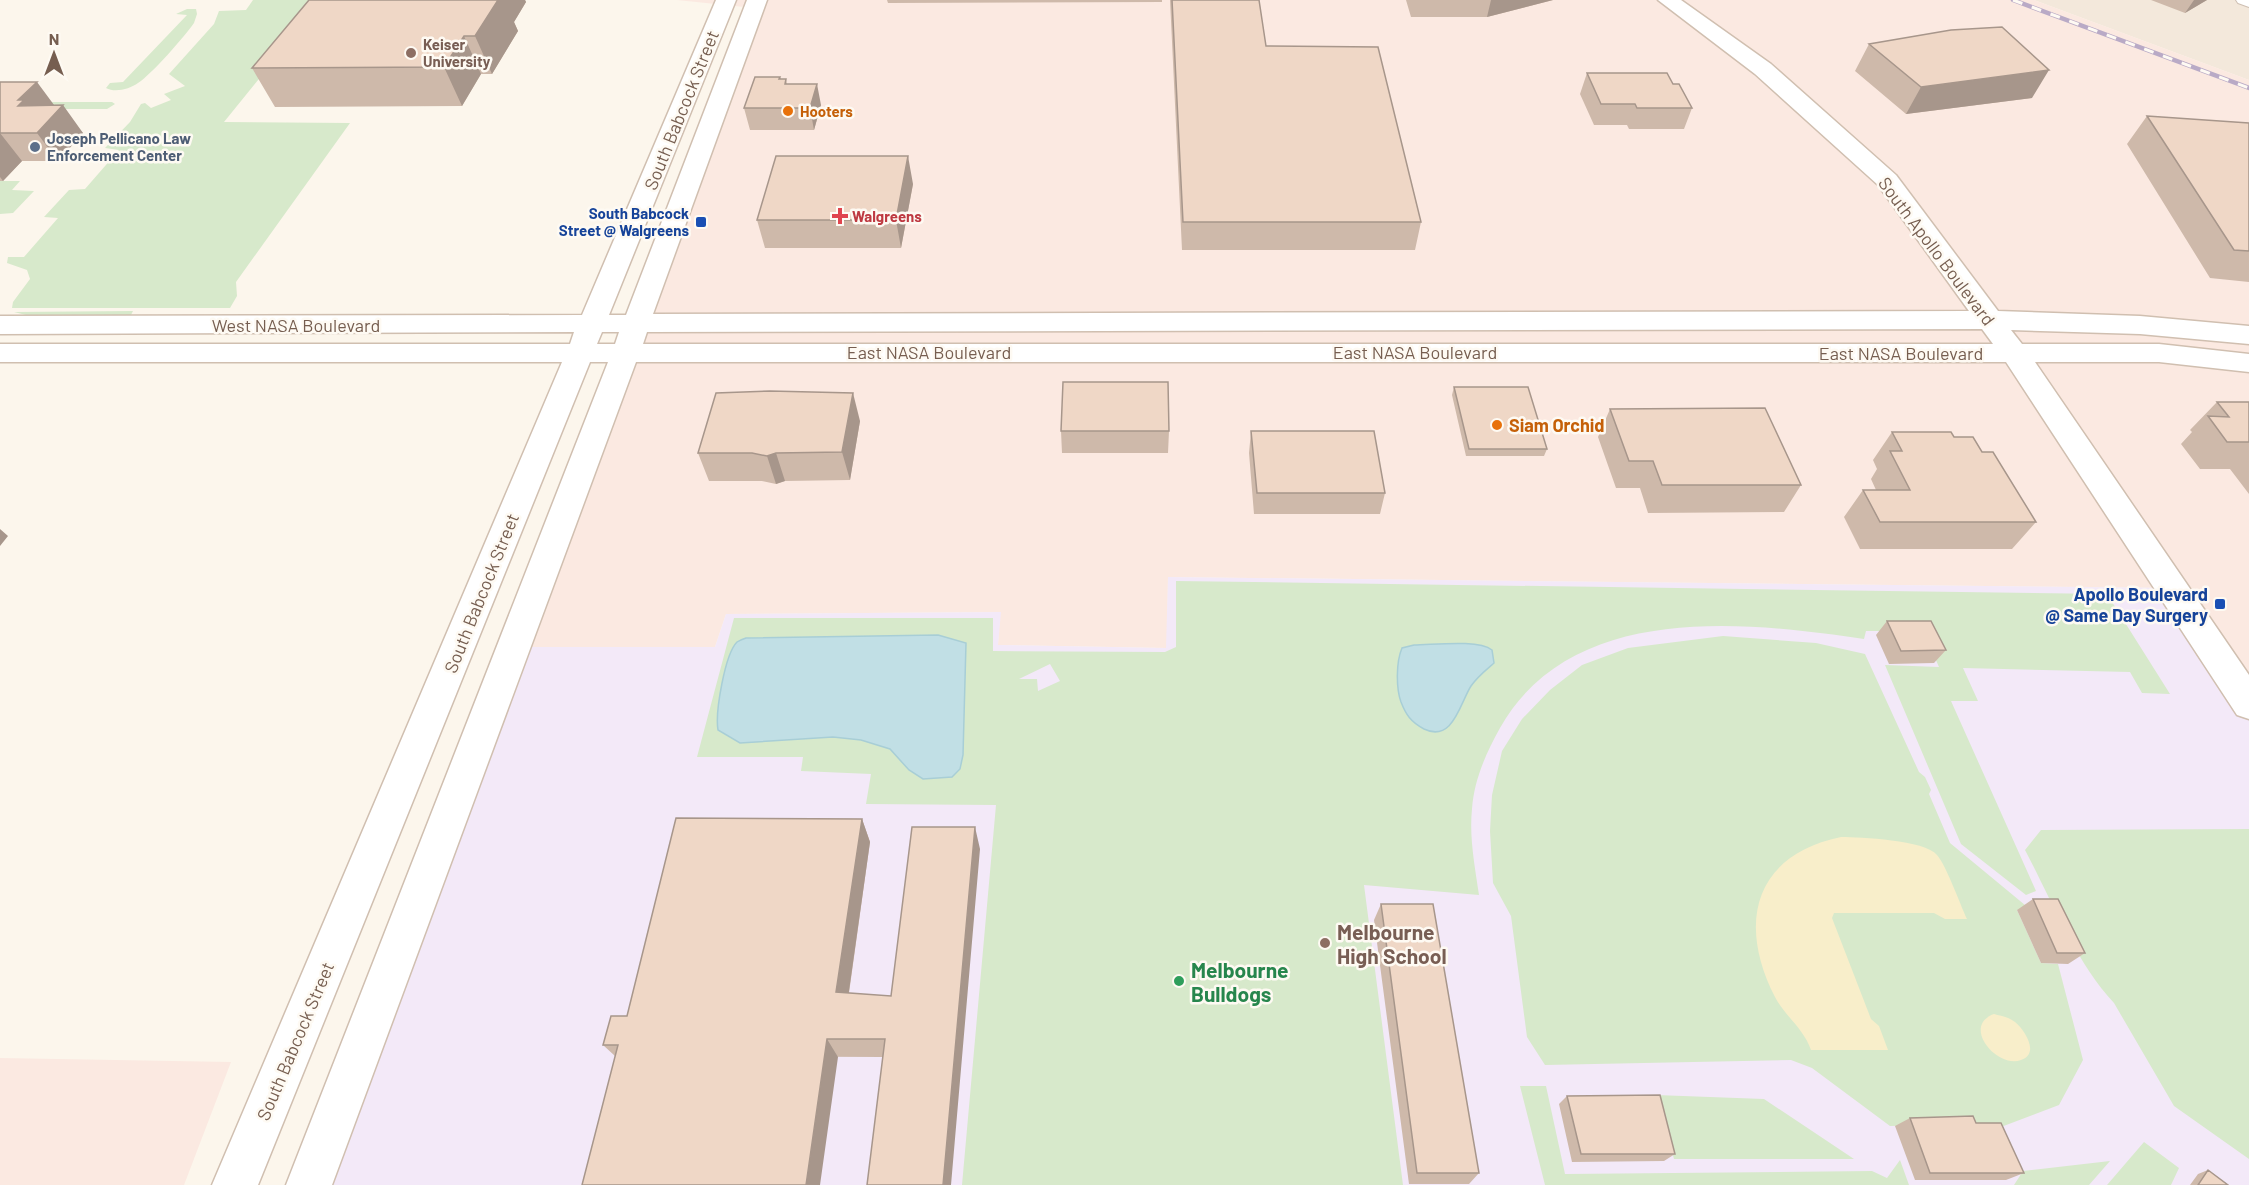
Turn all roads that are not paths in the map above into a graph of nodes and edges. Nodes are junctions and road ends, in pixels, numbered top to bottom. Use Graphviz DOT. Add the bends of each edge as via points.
graph roads {
  1 [pos="726,0"];
  2 [pos="757,0"];
  3 [pos="1668,0"];
  4 [pos="2244,0"];
  5 [pos="2249,2"];
  6 [pos="1990,320"];
  7 [pos="0,325"];
  8 [pos="2249,335"];
  9 [pos="586,339"];
  10 [pos="630,339"];
  11 [pos="0,353"];
  12 [pos="2014,353"];
  13 [pos="2249,363"];
  14 [pos="2249,704"];
  15 [pos="235,1185"];
  16 [pos="309,1185"];
  1 -- 9 [label="main road, South Babcock Street"];
  2 -- 10 [label="main road, South Babcock Street"];
  3 -- 6 [label="main road, South Apollo Boulevard" via="1763,69 1887,180"];
  4 -- 5 [label="street"];
  6 -- 8 [label="main road, East NASA Boulevard" via="2140,325"];
  6 -- 10 [label="main road, East NASA Boulevard"];
  6 -- 12 [label="main road, South Apollo Boulevard"];
  7 -- 9 [label="main road, West NASA Boulevard"];
  9 -- 10 [label="main road, East NASA Boulevard"];
  9 -- 11 [label="main road, West NASA Boulevard"];
  9 -- 15 [label="main road, South Babcock Street"];
  10 -- 12 [label="main road, East NASA Boulevard"];
  10 -- 16 [label="main road, South Babcock Street"];
  12 -- 13 [label="main road, East NASA Boulevard" via="2159,353"];
  12 -- 14 [label="main road, South Apollo Boulevard"];
}
